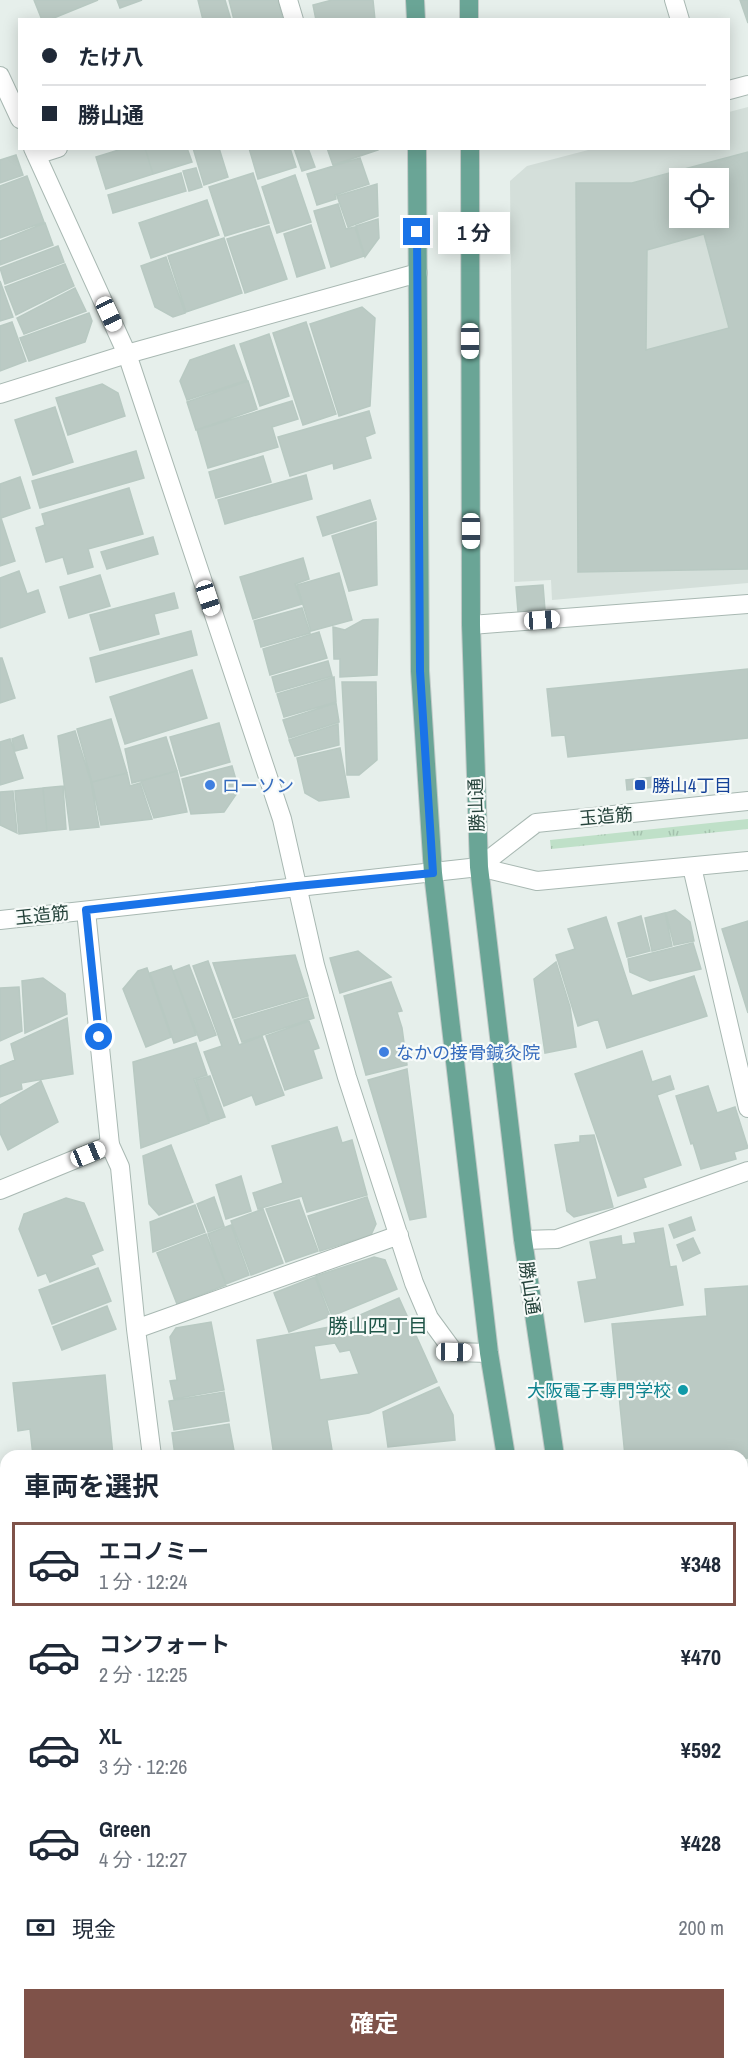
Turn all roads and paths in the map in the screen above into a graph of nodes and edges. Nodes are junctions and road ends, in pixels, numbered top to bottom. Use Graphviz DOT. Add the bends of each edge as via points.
graph roads {
  1 [pos="288,0"];
  2 [pos="415,0"];
  3 [pos="469,0"];
  4 [pos="675,0"];
  5 [pos="293,18"];
  6 [pos="416,18"];
  7 [pos="469,18"];
  8 [pos="680,18"];
  9 [pos="0,76"];
  10 [pos="748,85"];
  11 [pos="730,90"];
  12 [pos="18,114"];
  13 [pos="417,150"];
  14 [pos="475,150"];
  15 [pos="35,152"];
  16 [pos="418,273"];
  17 [pos="127,354"];
  18 [pos="0,394"];
  19 [pos="748,604"];
  20 [pos="471,625"];
  21 [pos="748,801"];
  22 [pos="748,861"];
  23 [pos="478,867"];
  24 [pos="692,867"];
  25 [pos="433,873"];
  26 [pos="297,886"];
  27 [pos="86,910"];
  28 [pos="1,916"];
  29 [pos="748,1108"];
  30 [pos="110,1145"];
  31 [pos="748,1171"];
  32 [pos="0,1190"];
  33 [pos="399,1235"];
  34 [pos="523,1240"];
  35 [pos="136,1329"];
  36 [pos="489,1353"];
  37 [pos="151,1450"];
  38 [pos="505,1450"];
  39 [pos="554,1450"];
  1 -- 5 [label="street"];
  2 -- 6 [label="main road"];
  3 -- 7 [label="main road"];
  4 -- 8 [label="street"];
  9 -- 12 [label="street"];
  10 -- 11 [label="street"];
  13 -- 16 [label="main road"];
  14 -- 20 [label="main road, 勝山通"];
  15 -- 17 [label="street"];
  16 -- 17 [label="street"];
  16 -- 25 [label="main road" via="420,671"];
  17 -- 18 [label="street"];
  17 -- 26 [label="street" via="282,819"];
  19 -- 20 [label="street"];
  20 -- 23 [label="main road, 勝山通"];
  21 -- 23 [label="street, 玉造筋" via="536,823"];
  22 -- 24 [label="street, 玉造筋"];
  23 -- 24 [label="street, 玉造筋" via="537,881"];
  23 -- 25 [label="street, 玉造筋"];
  23 -- 34 [label="main road, 勝山通"];
  24 -- 29 [label="street"];
  25 -- 26 [label="street, 玉造筋"];
  25 -- 36 [label="main road"];
  26 -- 27 [label="street, 玉造筋"];
  26 -- 33 [label="street" via="347,1077"];
  27 -- 28 [label="street, 玉造筋"];
  27 -- 30 [label="street"];
  30 -- 32 [label="street"];
  30 -- 35 [label="street" via="120,1167"];
  31 -- 34 [label="street" via="557,1239"];
  33 -- 35 [label="street"];
  33 -- 36 [label="street" via="429,1318 454,1352"];
  34 -- 39 [label="main road, 勝山通"];
  35 -- 37 [label="street"];
  36 -- 38 [label="main road"];
}
